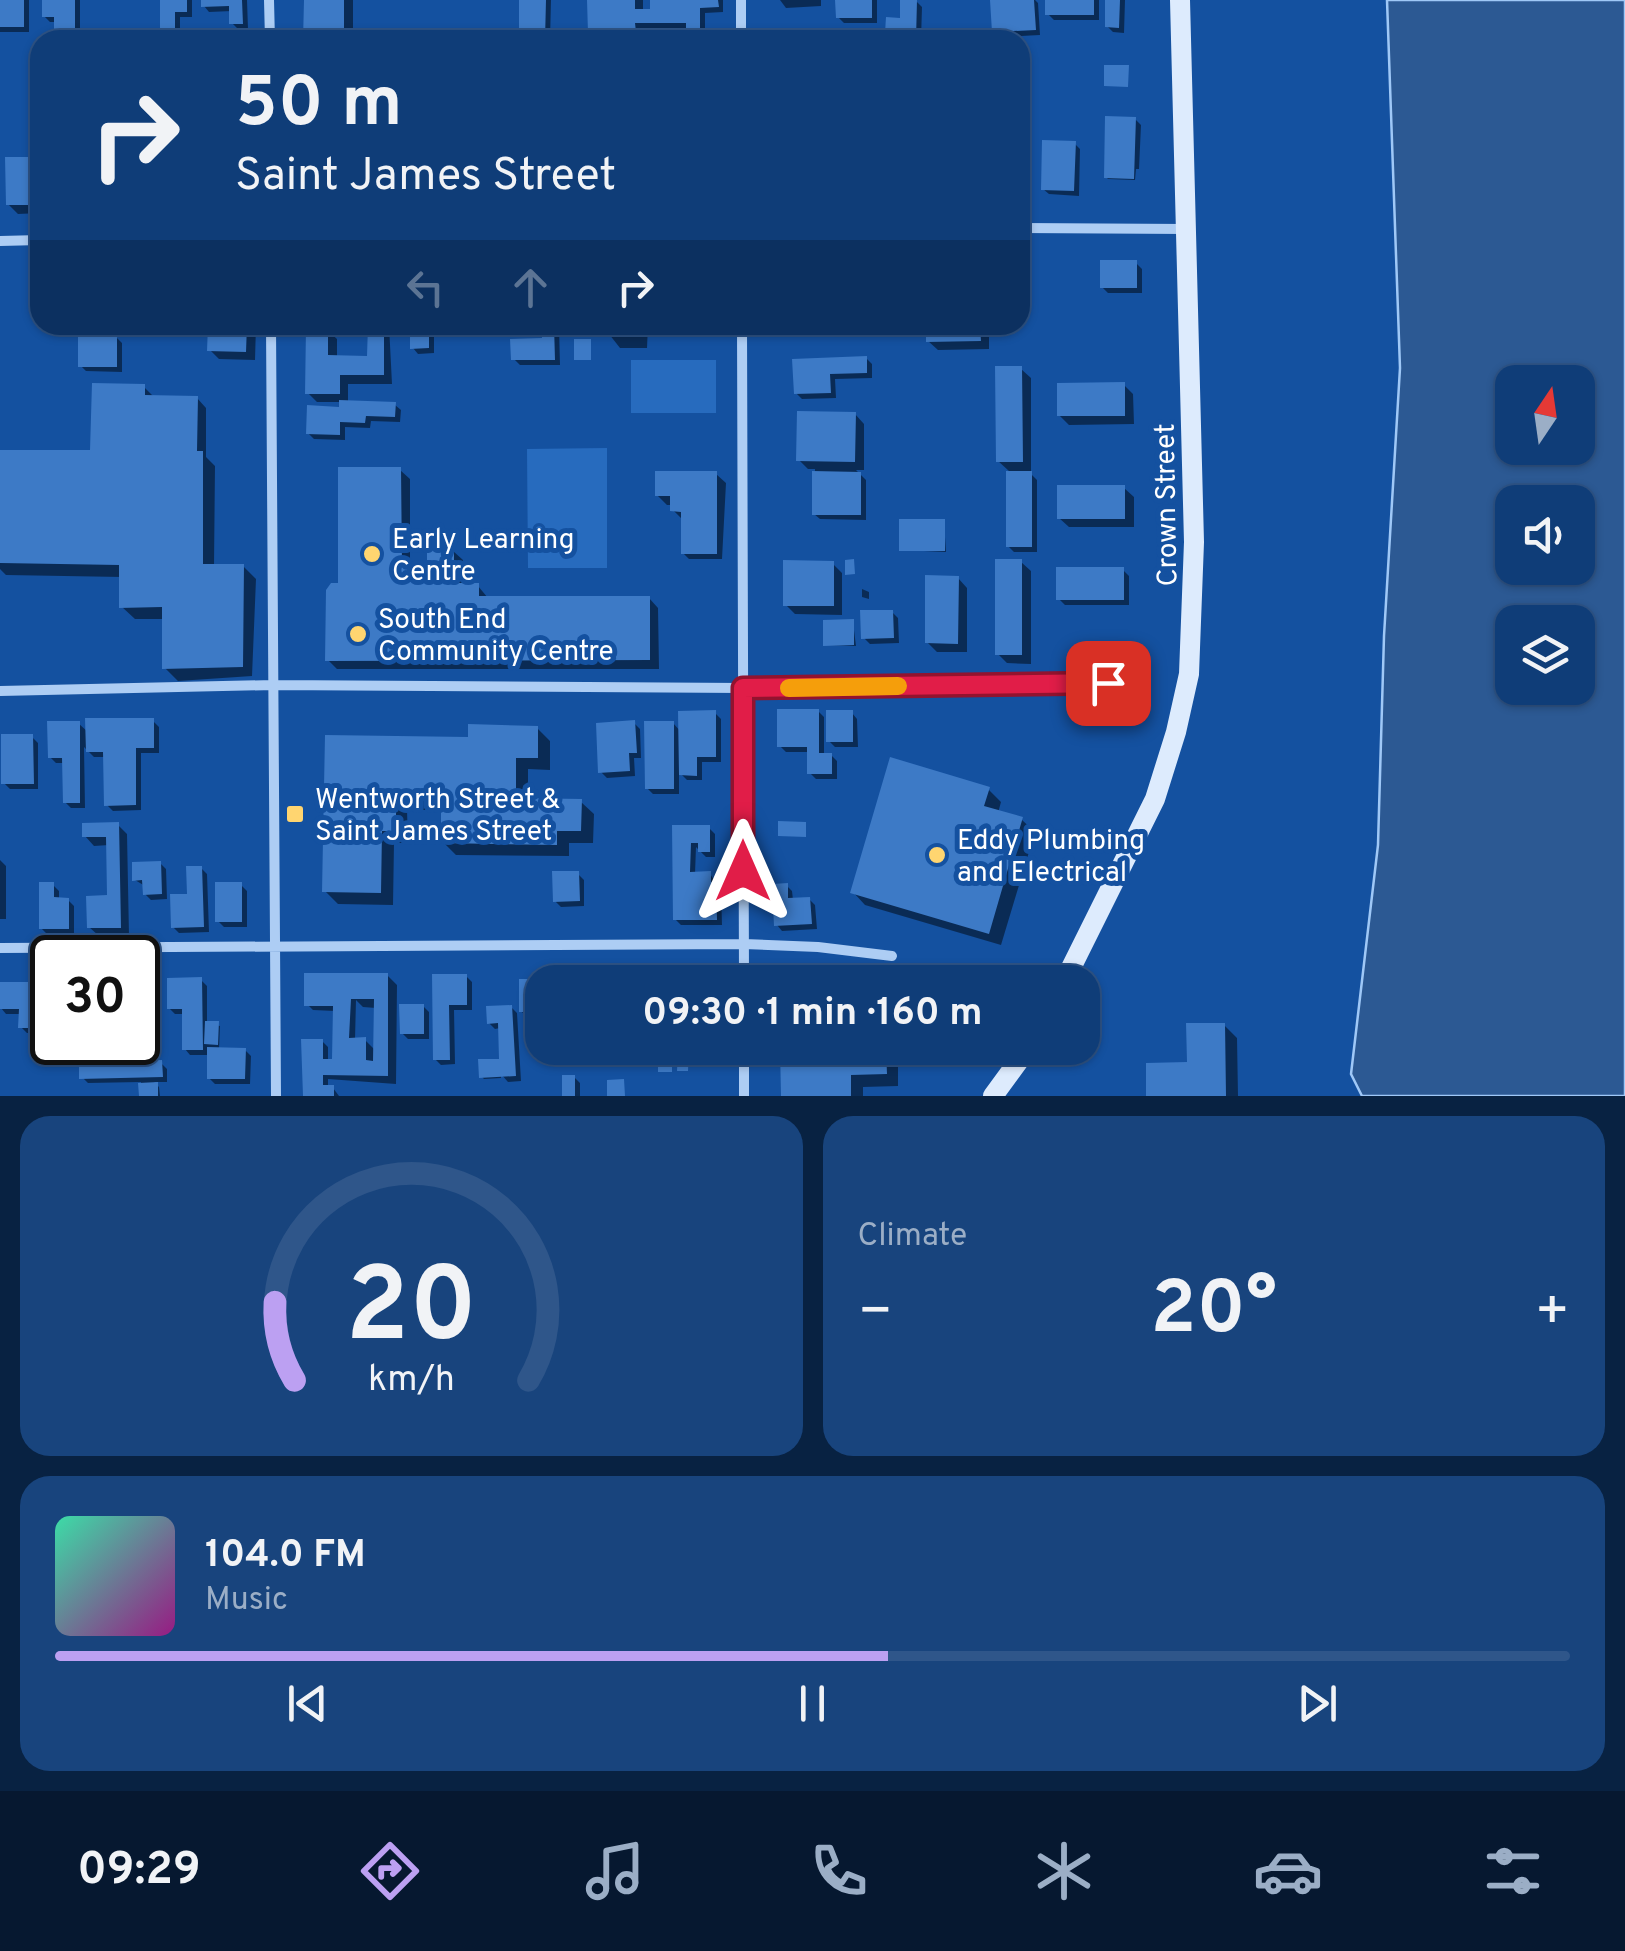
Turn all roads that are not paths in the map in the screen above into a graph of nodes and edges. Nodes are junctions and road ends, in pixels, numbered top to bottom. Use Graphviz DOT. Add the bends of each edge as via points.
graph roads {
  1 [pos="270,0"];
  2 [pos="741,0"];
  3 [pos="1180,0"];
  4 [pos="270,30"];
  5 [pos="742,30"];
  6 [pos="1030,228"];
  7 [pos="1187,229"];
  8 [pos="30,240"];
  9 [pos="0,241"];
  10 [pos="271,335"];
  11 [pos="742,335"];
  12 [pos="1108,683"];
  13 [pos="274,684"];
  14 [pos="743,688"];
  15 [pos="0,691"];
  16 [pos="744,944"];
  17 [pos="0,948"];
  18 [pos="275,948"];
  19 [pos="892,956"];
  20 [pos="744,965"];
  21 [pos="1072,965"];
  22 [pos="744,1065"];
  23 [pos="1016,1065"];
  24 [pos="276,1096"];
  25 [pos="744,1096"];
  26 [pos="993,1096"];
  1 -- 4 [label="street"];
  2 -- 5 [label="street"];
  3 -- 7 [label="main road, Crown Street"];
  6 -- 7 [label="street"];
  7 -- 21 [label="main road, Crown Street" via="1194,542 1188,674 1154,799"];
  8 -- 9 [label="street"];
  10 -- 13 [label="street"];
  11 -- 14 [label="street"];
  12 -- 14 [label="street"];
  13 -- 14 [label="street"];
  13 -- 15 [label="street"];
  13 -- 18 [label="street"];
  14 -- 16 [label="street"];
  16 -- 18 [label="street"];
  16 -- 19 [label="street"];
  16 -- 20 [label="street"];
  17 -- 18 [label="street"];
  18 -- 24 [label="street"];
  22 -- 25 [label="street"];
  23 -- 26 [label="main road"];
}
